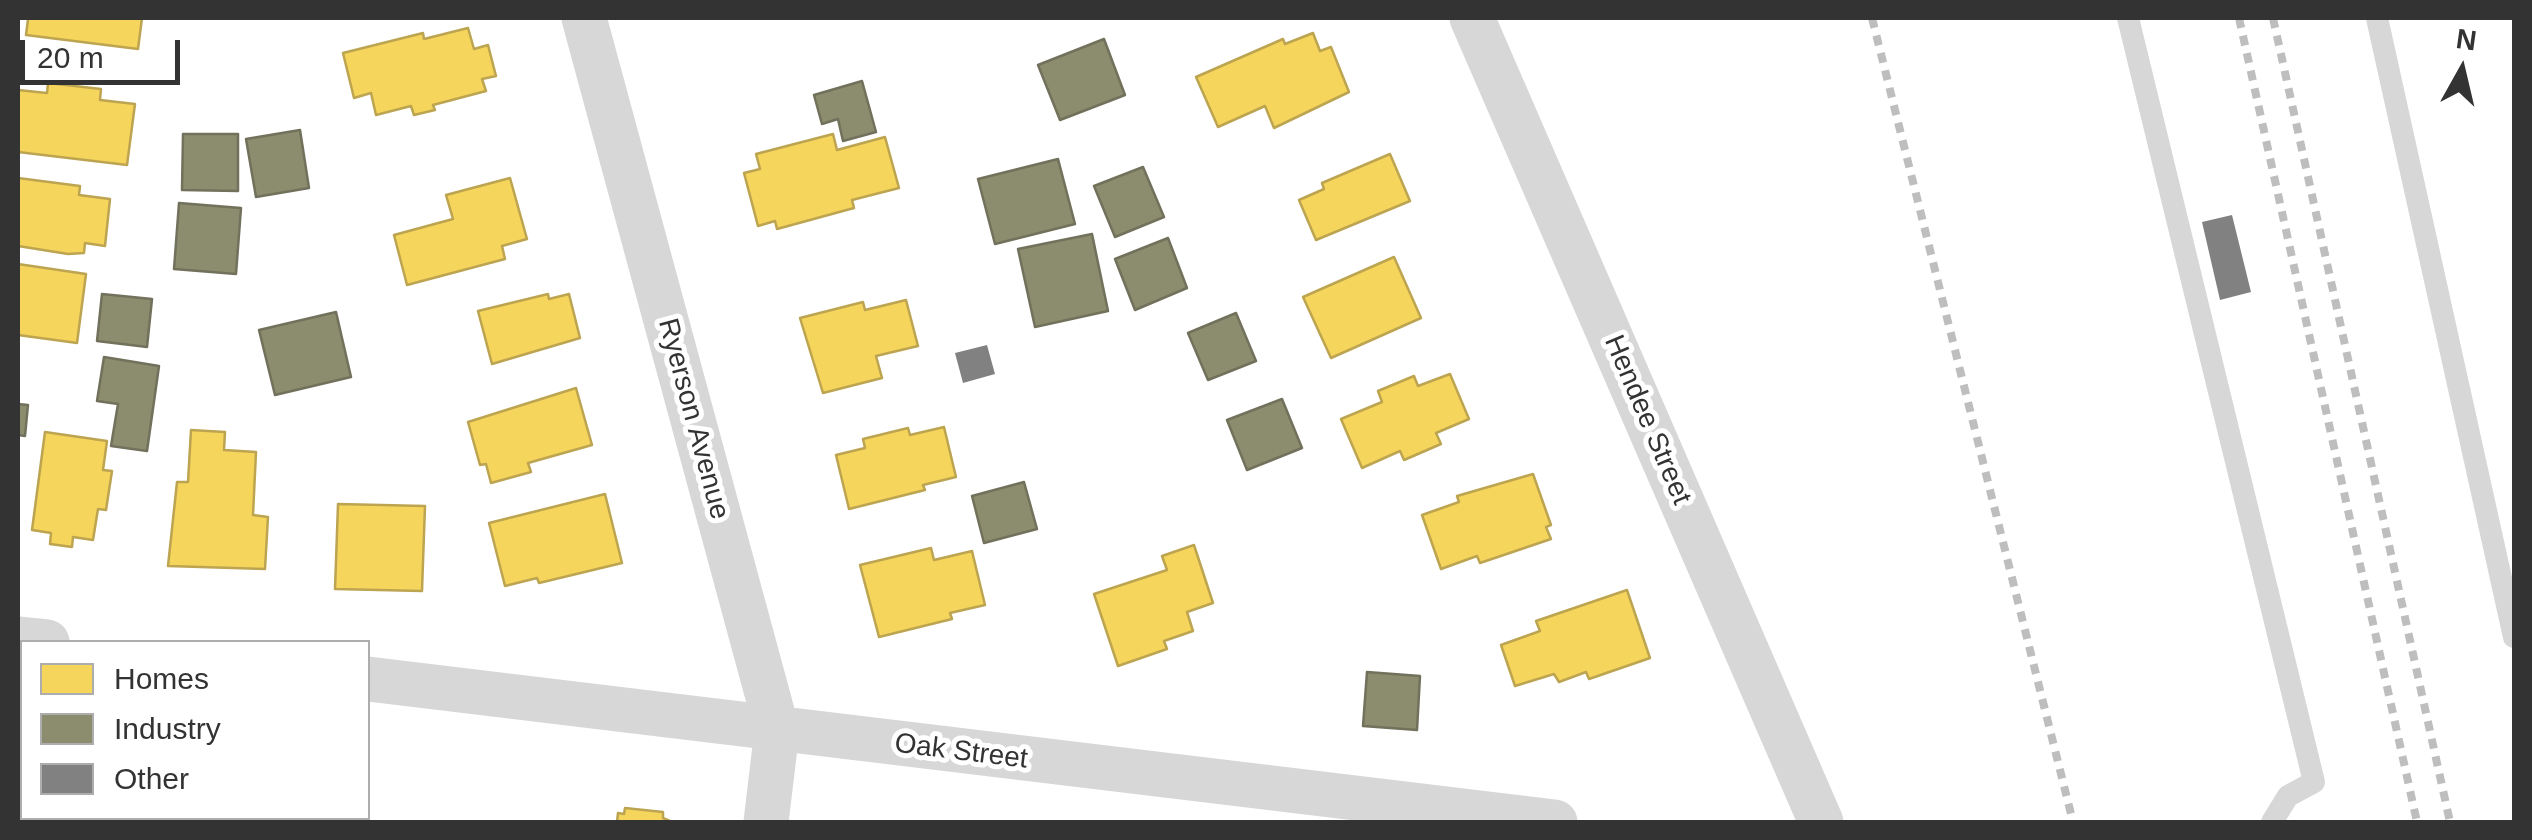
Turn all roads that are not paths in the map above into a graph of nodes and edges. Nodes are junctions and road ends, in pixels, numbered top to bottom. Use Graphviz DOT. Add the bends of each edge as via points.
graph roads {
  1 [pos="584,18"];
  2 [pos="1472,18"];
  3 [pos="2128,18"];
  4 [pos="2378,18"];
  5 [pos="2514,637"];
  6 [pos="370,680"];
  7 [pos="777,730"];
  8 [pos="766,822"];
  9 [pos="1555,822"];
  10 [pos="1822,822"];
  11 [pos="2272,822"];
  1 -- 7 [label="street, Ryerson Avenue"];
  2 -- 10 [label="street, Hendee Street"];
  3 -- 11 [label="lane" via="2314,782 2288,796"];
  4 -- 5 [label="lane"];
  6 -- 7 [label="street, Oak Street"];
  7 -- 8 [label="street, Ryerson Avenue"];
  7 -- 9 [label="street, Oak Street"];
}
